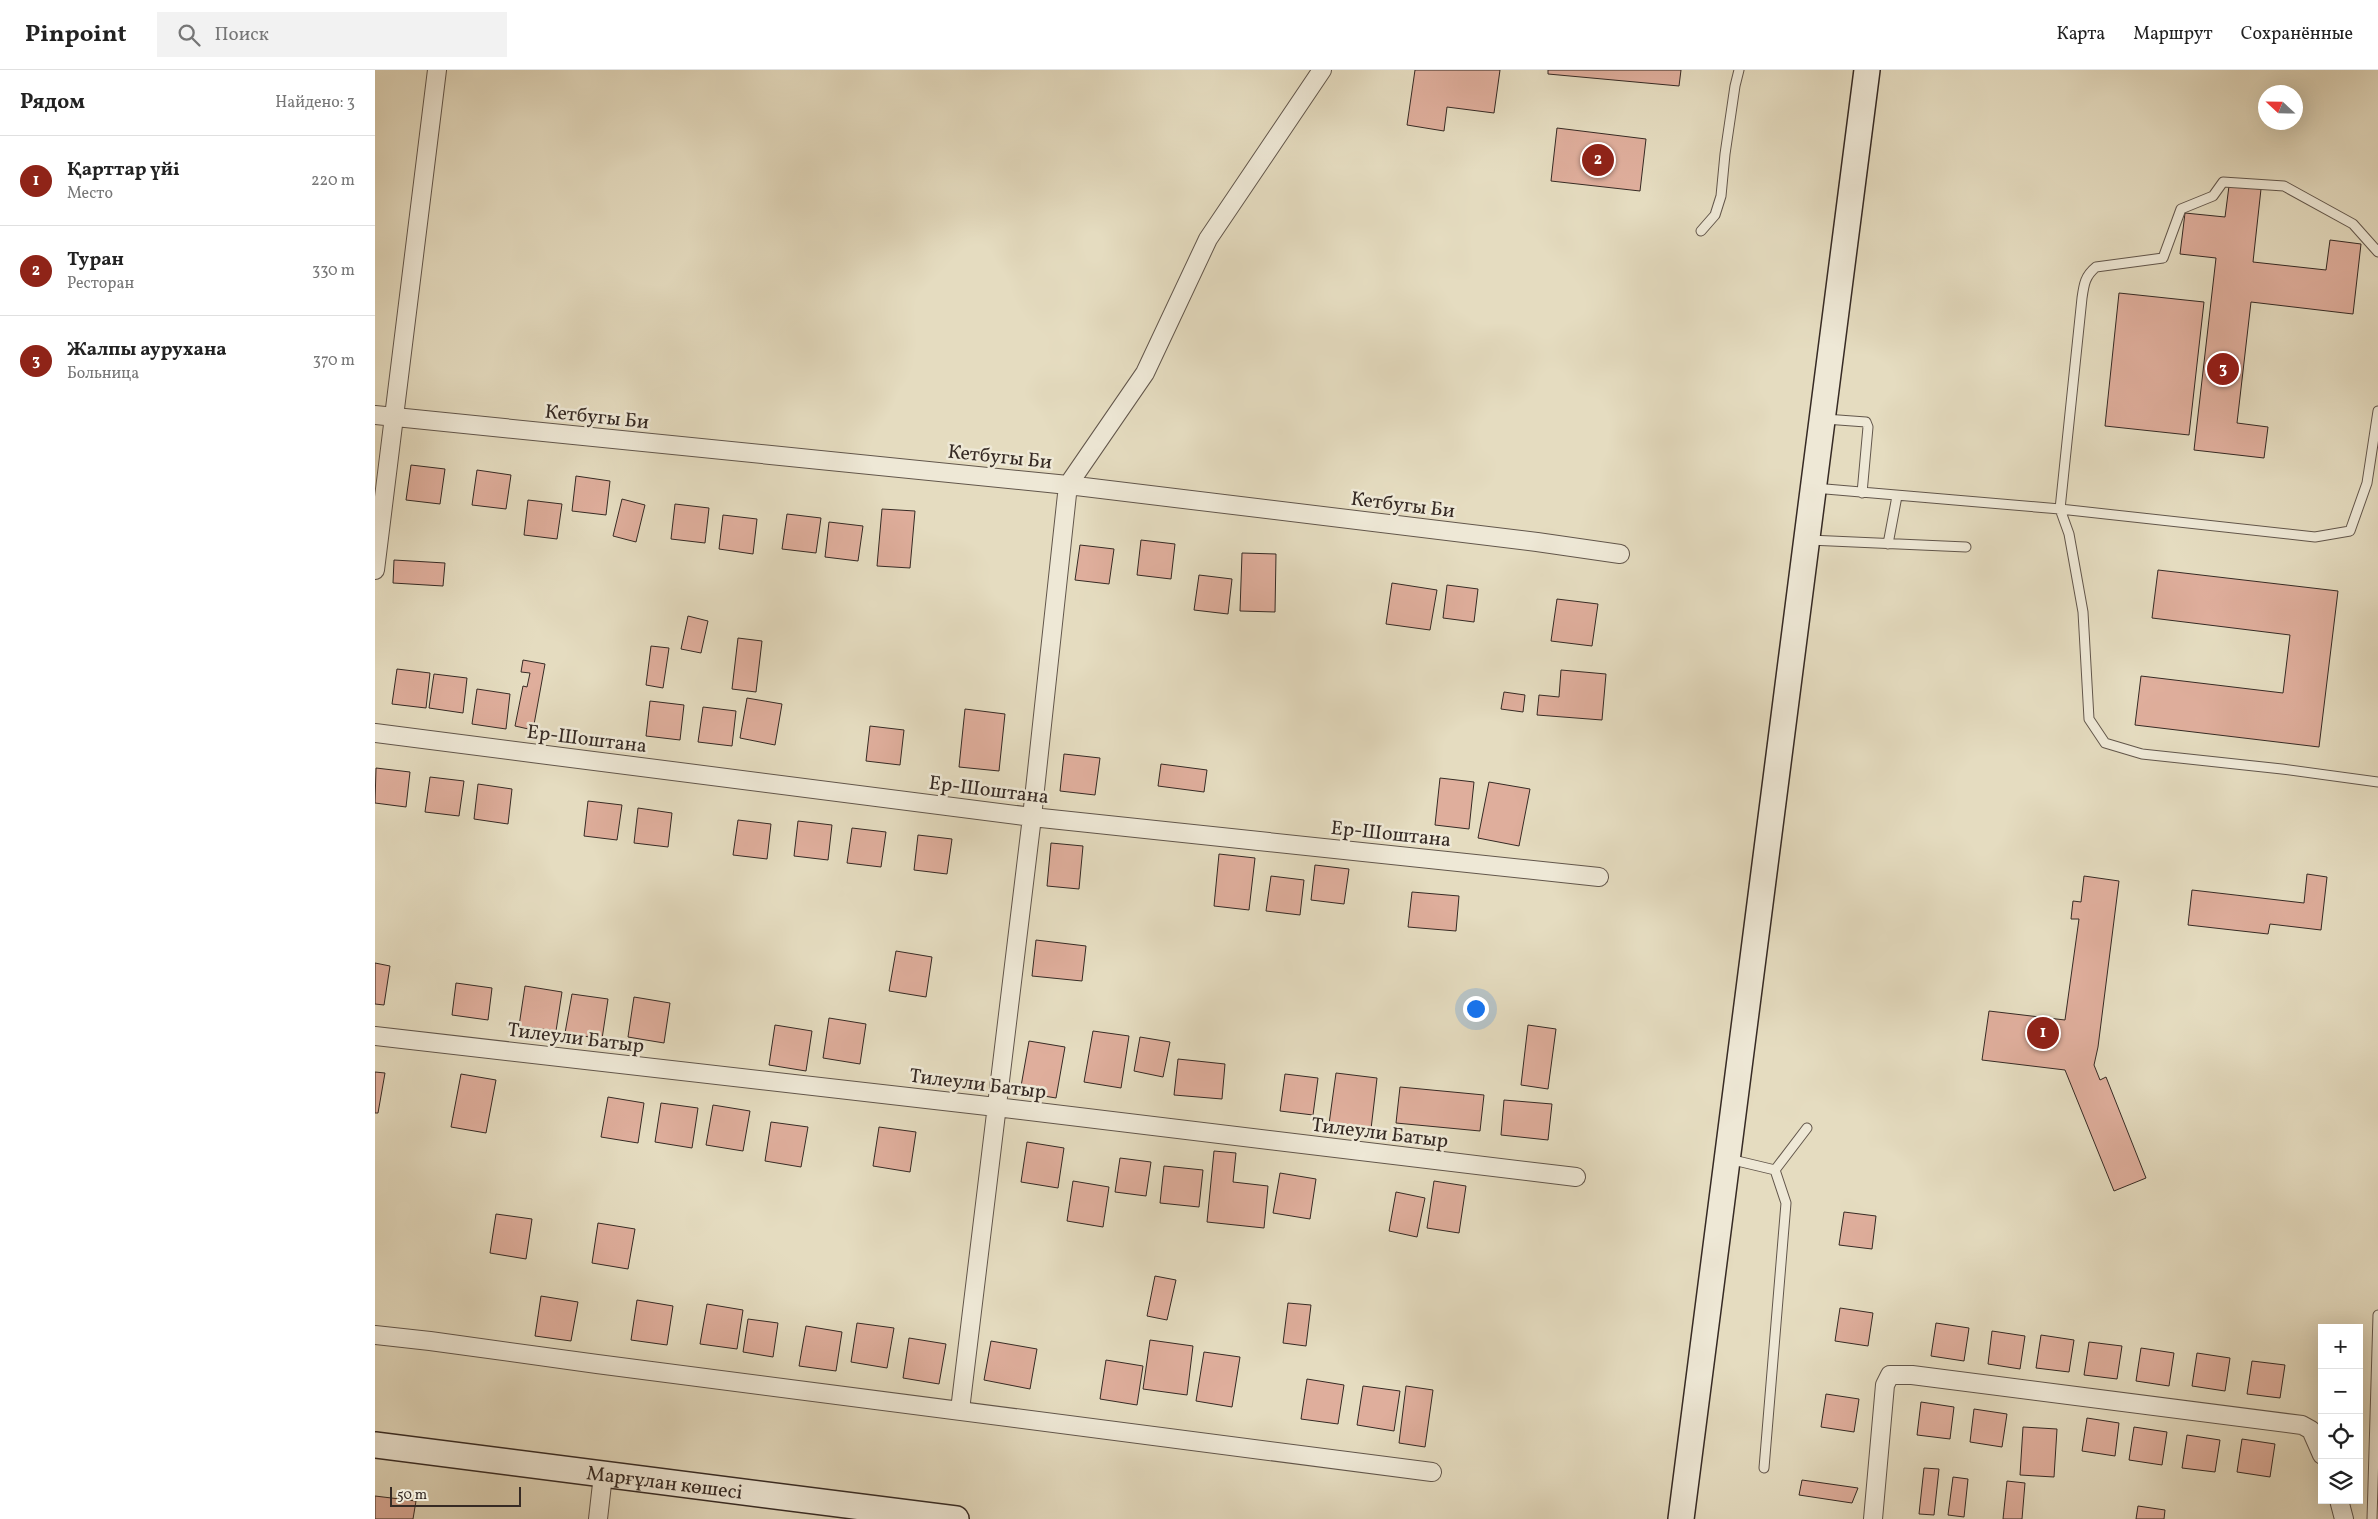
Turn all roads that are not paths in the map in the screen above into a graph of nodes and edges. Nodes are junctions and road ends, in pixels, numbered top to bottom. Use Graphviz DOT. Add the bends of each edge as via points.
graph roads {
  1 [pos="437,70"];
  2 [pos="1322,70"];
  3 [pos="1739,70"];
  4 [pos="1867,70"];
  5 [pos="1701,231"];
  6 [pos="2378,252"];
  7 [pos="2378,411"];
  8 [pos="375,414"];
  9 [pos="393,416"];
  10 [pos="1822,418"];
  11 [pos="1068,484"];
  12 [pos="1813,488"];
  13 [pos="1862,493"];
  14 [pos="1897,496"];
  15 [pos="2060,509"];
  16 [pos="1807,540"];
  17 [pos="1887,544"];
  18 [pos="1966,548"];
  19 [pos="1620,554"];
  20 [pos="375,570"];
  21 [pos="375,733"];
  22 [pos="2378,782"];
  23 [pos="1032,816"];
  24 [pos="1599,876"];
  25 [pos="375,1036"];
  26 [pos="997,1107"];
  27 [pos="1807,1128"];
  28 [pos="1727,1159"];
  29 [pos="1775,1170"];
  30 [pos="1576,1177"];
  31 [pos="2378,1315"];
  32 [pos="375,1335"];
  33 [pos="960,1410"];
  34 [pos="375,1445"];
  35 [pos="2318,1446"];
  36 [pos="1764,1468"];
  37 [pos="1431,1472"];
  38 [pos="603,1475"];
  39 [pos="2340,1504"];
  40 [pos="597,1519"];
  41 [pos="951,1519"];
  42 [pos="956,1519"];
  43 [pos="1681,1519"];
  44 [pos="1873,1519"];
  45 [pos="2344,1519"];
  46 [pos="2372,1519"];
  1 -- 9 [label="street"];
  2 -- 11 [label="street" via="1207,239 1145,373"];
  3 -- 5 [label="lane" via="1721,196 1715,215"];
  4 -- 10 [label="main road"];
  6 -- 15 [label="lane" via="2353,224 2284,186 2223,182 2213,196 2181,209 2163,258 2096,267 2089,272 2084,280"];
  7 -- 15 [label="lane" via="2367,484 2350,531 2315,537"];
  8 -- 9 [label="street, Кетбугы Би"];
  9 -- 11 [label="street, Кетбугы Би"];
  9 -- 20 [label="street"];
  10 -- 12 [label="main road"];
  10 -- 13 [label="lane" via="1866,422"];
  11 -- 19 [label="street, Кетбугы Би"];
  11 -- 23 [label="street"];
  12 -- 13 [label="lane"];
  12 -- 16 [label="main road"];
  13 -- 14 [label="lane"];
  14 -- 15 [label="lane"];
  14 -- 17 [label="lane"];
  15 -- 22 [label="lane" via="2069,534 2083,612 2089,719 2105,743 2142,754"];
  16 -- 17 [label="lane"];
  16 -- 28 [label="main road"];
  17 -- 18 [label="lane"];
  21 -- 23 [label="street, Ер-Шоштана"];
  23 -- 24 [label="street, Ер-Шоштана"];
  23 -- 26 [label="street"];
  25 -- 26 [label="street, Тилеули Батыр"];
  26 -- 30 [label="street, Тилеули Батыр"];
  26 -- 33 [label="street"];
  27 -- 29 [label="lane"];
  28 -- 29 [label="lane"];
  28 -- 43 [label="main road"];
  29 -- 36 [label="lane" via="1786,1202"];
  31 -- 46 [label="lane"];
  32 -- 33 [label="street"];
  33 -- 37 [label="street"];
  34 -- 38 [label="main road, Марғұлан көшесі"];
  35 -- 44 [label="street" via="2311,1430 2302,1424 1891,1375 1885,1385"];
  38 -- 40 [label="street"];
  38 -- 41 [label="main road, Марғұлан көшесі"];
  39 -- 45 [label="street"];
  41 -- 42 [label="main road, Марғұлан көшесі"];
}
